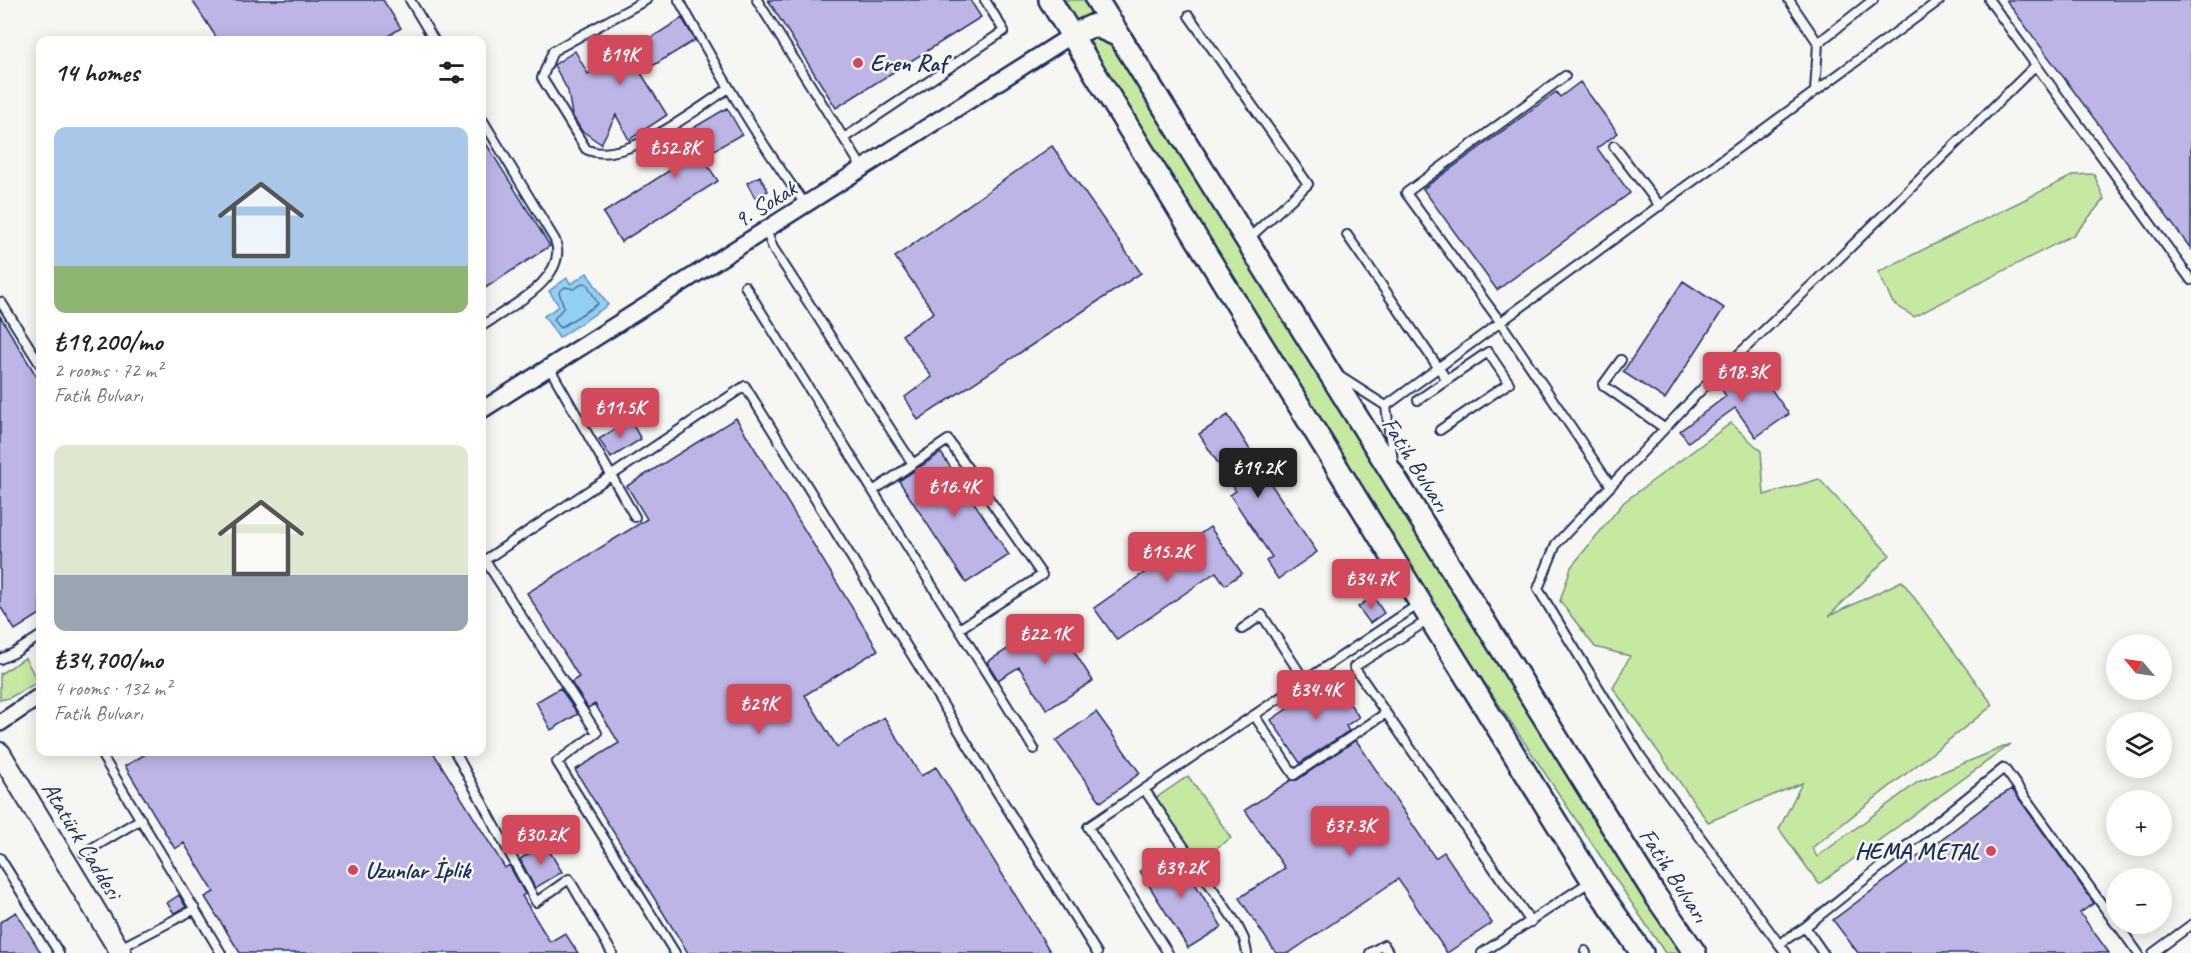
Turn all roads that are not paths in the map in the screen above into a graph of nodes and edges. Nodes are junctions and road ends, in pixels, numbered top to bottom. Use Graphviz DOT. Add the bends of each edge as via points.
graph roads {
  1 [pos="410,0"];
  2 [pos="646,0"];
  3 [pos="679,0"];
  4 [pos="757,0"];
  5 [pos="985,0"];
  6 [pos="1050,0"];
  7 [pos="1097,0"];
  8 [pos="1789,0"];
  9 [pos="1873,0"];
  10 [pos="1940,0"];
  11 [pos="1989,0"];
  12 [pos="1189,16"];
  13 [pos="1072,35"];
  14 [pos="432,36"];
  15 [pos="1119,36"];
  16 [pos="1818,43"];
  17 [pos="2036,65"];
  18 [pos="1565,76"];
  19 [pos="729,88"];
  20 [pos="1815,92"];
  21 [pos="486,126"];
  22 [pos="844,138"];
  23 [pos="1614,146"];
  24 [pos="863,169"];
  25 [pos="807,205"];
  26 [pos="1660,206"];
  27 [pos="766,231"];
  28 [pos="1347,235"];
  29 [pos="1247,240"];
  30 [pos="2191,280"];
  31 [pos="745,286"];
  32 [pos="1,302"];
  33 [pos="486,323"];
  34 [pos="1501,323"];
  35 [pos="36,358"];
  36 [pos="1621,360"];
  37 [pos="549,367"];
  38 [pos="1326,367"];
  39 [pos="1439,368"];
  40 [pos="1447,380"];
  41 [pos="1418,400"];
  42 [pos="1386,406"];
  43 [pos="486,407"];
  44 [pos="1664,428"];
  45 [pos="1440,430"];
  46 [pos="913,464"];
  47 [pos="611,476"];
  48 [pos="1395,478"];
  49 [pos="1611,486"];
  50 [pos="873,491"];
  51 [pos="635,517"];
  52 [pos="486,559"];
  53 [pos="486,562"];
  54 [pos="1425,611"];
  55 [pos="959,629"];
  56 [pos="1242,629"];
  57 [pos="36,639"];
  58 [pos="0,659"];
  59 [pos="1305,681"];
  60 [pos="36,699"];
  61 [pos="1386,713"];
  62 [pos="1254,715"];
  63 [pos="0,723"];
  64 [pos="1034,749"];
  65 [pos="0,753"];
  66 [pos="103,756"];
  67 [pos="457,756"];
  68 [pos="1144,789"];
  69 [pos="141,819"];
  70 [pos="84,853"];
  71 [pos="0,858"];
  72 [pos="1593,880"];
  73 [pos="195,909"];
  74 [pos="2106,909"];
  75 [pos="1531,922"];
  76 [pos="2191,925"];
  77 [pos="1804,927"];
  78 [pos="2124,934"];
  79 [pos="1779,944"];
  80 [pos="120,951"];
  81 [pos="58,953"];
  82 [pos="221,953"];
  83 [pos="612,953"];
  84 [pos="675,953"];
  85 [pos="1097,953"];
  86 [pos="1168,953"];
  87 [pos="1247,953"];
  88 [pos="1370,953"];
  89 [pos="1389,953"];
  90 [pos="1482,953"];
  91 [pos="1642,953"];
  92 [pos="1695,953"];
  93 [pos="1786,953"];
  94 [pos="1823,953"];
  95 [pos="2138,953"];
  96 [pos="2153,953"];
  1 -- 14 [label="lane"];
  2 -- 19 [label="lane" via="554,51 542,78 586,148 594,153 639,146"];
  3 -- 19 [label="lane"];
  4 -- 22 [label="lane"];
  5 -- 22 [label="lane" via="1004,31"];
  6 -- 13 [label="main road"];
  7 -- 15 [label="main road, Fatih Bulvarı"];
  8 -- 16 [label="lane"];
  9 -- 16 [label="lane"];
  10 -- 20 [label="lane"];
  11 -- 17 [label="lane"];
  12 -- 29 [label="lane" via="1308,184"];
  13 -- 15 [label="main road" via="1094,25"];
  13 -- 24 [label="street, 9. Sokak"];
  13 -- 54 [label="main road"];
  15 -- 29 [label="main road, Fatih Bulvarı"];
  16 -- 20 [label="lane"];
  17 -- 30 [label="lane"];
  17 -- 44 [label="lane"];
  18 -- 34 [label="lane" via="1406,193"];
  19 -- 25 [label="lane"];
  20 -- 26 [label="lane"];
  21 -- 33 [label="lane" via="559,251 556,263 540,286"];
  22 -- 24 [label="lane"];
  23 -- 26 [label="lane"];
  24 -- 25 [label="street, 9. Sokak"];
  25 -- 27 [label="street, 9. Sokak"];
  26 -- 34 [label="lane"];
  27 -- 37 [label="street, 9. Sokak"];
  27 -- 46 [label="lane" via="773,248"];
  28 -- 39 [label="lane"];
  29 -- 38 [label="main road, Fatih Bulvarı"];
  31 -- 50 [label="lane"];
  32 -- 35 [label="lane"];
  34 -- 39 [label="lane"];
  34 -- 49 [label="lane"];
  36 -- 44 [label="lane" via="1603,385"];
  37 -- 43 [label="street, 9. Sokak"];
  37 -- 47 [label="lane"];
  38 -- 42 [label="lane"];
  38 -- 48 [label="main road, Fatih Bulvarı"];
  39 -- 40 [label="lane"];
  39 -- 42 [label="lane"];
  40 -- 41 [label="lane"];
  40 -- 45 [label="lane" via="1488,352 1509,382"];
  42 -- 48 [label="lane"];
  44 -- 49 [label="lane"];
  46 -- 50 [label="lane"];
  46 -- 55 [label="lane" via="948,440 1042,574"];
  47 -- 51 [label="lane"];
  47 -- 52 [label="lane"];
  47 -- 85 [label="lane" via="746,386"];
  48 -- 92 [label="main road, Fatih Bulvarı"];
  49 -- 79 [label="lane" via="1556,544 1539,589 1641,757"];
  50 -- 55 [label="lane"];
  53 -- 84 [label="lane" via="597,733 557,762"];
  54 -- 59 [label="lane"];
  54 -- 61 [label="lane" via="1354,667"];
  54 -- 72 [label="main road"];
  55 -- 64 [label="lane"];
  56 -- 59 [label="lane" via="1262,615"];
  57 -- 58 [label="lane"];
  59 -- 62 [label="lane"];
  60 -- 63 [label="street"];
  61 -- 62 [label="lane" via="1294,775"];
  61 -- 75 [label="lane"];
  62 -- 68 [label="lane"];
  65 -- 80 [label="street, Atatürk Caddesi"];
  66 -- 69 [label="lane"];
  67 -- 83 [label="lane" via="536,902 569,879"];
  68 -- 86 [label="lane" via="1088,827"];
  68 -- 87 [label="lane" via="1236,923"];
  69 -- 70 [label="lane"];
  69 -- 73 [label="lane"];
  71 -- 81 [label="lane"];
  72 -- 75 [label="lane"];
  72 -- 91 [label="main road"];
  73 -- 80 [label="lane"];
  73 -- 82 [label="lane"];
  74 -- 77 [label="lane" via="2004,768"];
  75 -- 90 [label="lane"];
  76 -- 96 [label="lane"];
  77 -- 79 [label="lane"];
  77 -- 94 [label="lane"];
  78 -- 95 [label="lane"];
  79 -- 93 [label="lane"];
  88 -- 89 [label="lane" via="1384,945"];
}
